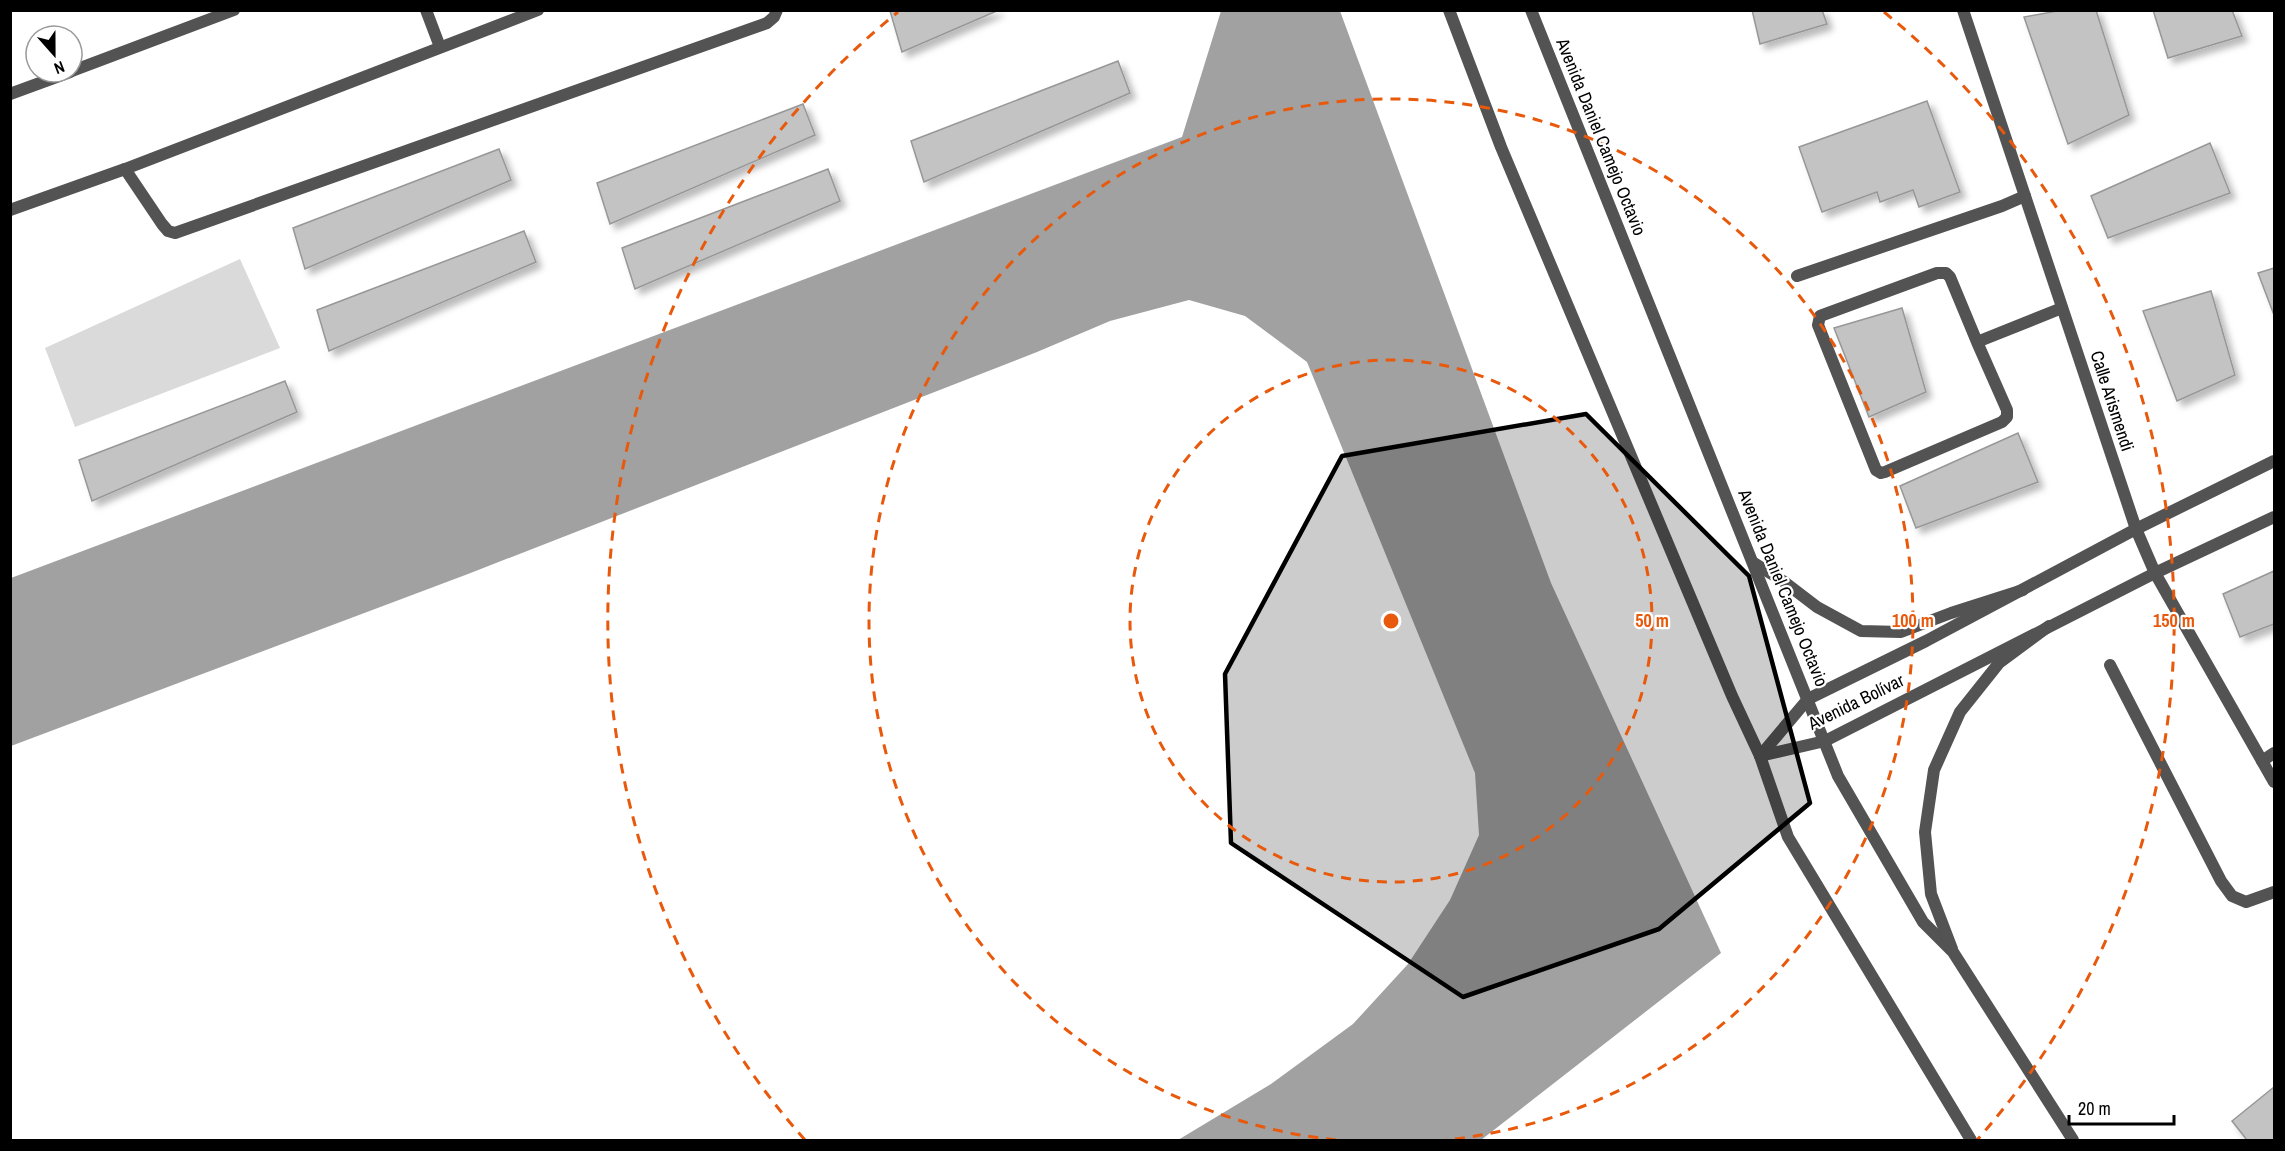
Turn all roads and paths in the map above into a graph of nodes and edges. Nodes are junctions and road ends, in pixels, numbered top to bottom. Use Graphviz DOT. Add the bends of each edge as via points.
graph roads {
  1 [pos="234,10"];
  2 [pos="426,10"];
  3 [pos="538,10"];
  4 [pos="777,10"];
  5 [pos="1449,10"];
  6 [pos="1531,10"];
  7 [pos="1963,10"];
  8 [pos="440,47"];
  9 [pos="84,67"];
  10 [pos="38,84"];
  11 [pos="10,94"];
  12 [pos="125,169"];
  13 [pos="2025,196"];
  14 [pos="10,210"];
  15 [pos="1797,276"];
  16 [pos="2062,308"];
  17 [pos="1977,342"];
  18 [pos="2274,461"];
  19 [pos="2274,517"];
  20 [pos="2136,529"];
  21 [pos="1754,563"];
  22 [pos="2155,573"];
  23 [pos="2023,590"];
  24 [pos="2049,626"];
  25 [pos="2110,665"];
  26 [pos="1808,699"];
  27 [pos="1825,741"];
  28 [pos="2274,753"];
  29 [pos="1760,756"];
  30 [pos="2262,760"];
  31 [pos="2274,782"];
  32 [pos="2274,892"];
  33 [pos="1953,952"];
  34 [pos="1971,1140"];
  35 [pos="2073,1140"];
  1 -- 9 [label="street"];
  2 -- 8 [label="street"];
  3 -- 8 [label="street"];
  4 -- 12 [label="street" via="767,23 175,233 162,224"];
  5 -- 29 [label="street" via="1501,147"];
  6 -- 21 [label="street, Avenida Daniel Camejo Octavio"];
  7 -- 13 [label="street, Calle Arismendi"];
  8 -- 12 [label="street"];
  10 -- 11 [label="street"];
  12 -- 14 [label="street"];
  13 -- 15 [label="street"];
  13 -- 16 [label="street, Calle Arismendi"];
  16 -- 17 [label="street"];
  16 -- 20 [label="street, Calle Arismendi"];
  17 -- 17 [label="street" via="2007,417 1885,472 1876,470 1818,325 1820,316 1946,273"];
  18 -- 20 [label="street, Avenida Bolívar"];
  19 -- 22 [label="street, Avenida Bolívar"];
  20 -- 22 [label="street, Calle Arismendi"];
  20 -- 23 [label="street, Avenida Bolívar"];
  21 -- 23 [label="street" via="1817,607 1861,631 1901,632"];
  21 -- 26 [label="street, Avenida Daniel Camejo Octavio"];
  22 -- 24 [label="street, Avenida Bolívar"];
  22 -- 30 [label="street, Calle Arismendi"];
  23 -- 26 [label="street, Avenida Bolívar"];
  24 -- 27 [label="street, Avenida Bolívar"];
  24 -- 33 [label="street" via="1999,663 1960,712 1934,770 1925,832 1931,894"];
  25 -- 32 [label="street" via="2221,881 2232,896 2246,902"];
  26 -- 27 [label="street, Avenida Daniel Camejo Octavio"];
  26 -- 29 [label="street, Avenida Bolívar"];
  27 -- 29 [label="street, Avenida Bolívar"];
  27 -- 33 [label="street, Avenida Daniel Camejo Octavio" via="1838,776 1923,922"];
  28 -- 30 [label="street"];
  29 -- 34 [label="street" via="1788,837"];
  30 -- 31 [label="street, Calle Arismendi"];
  33 -- 35 [label="street, Avenida Daniel Camejo Octavio"];
}
